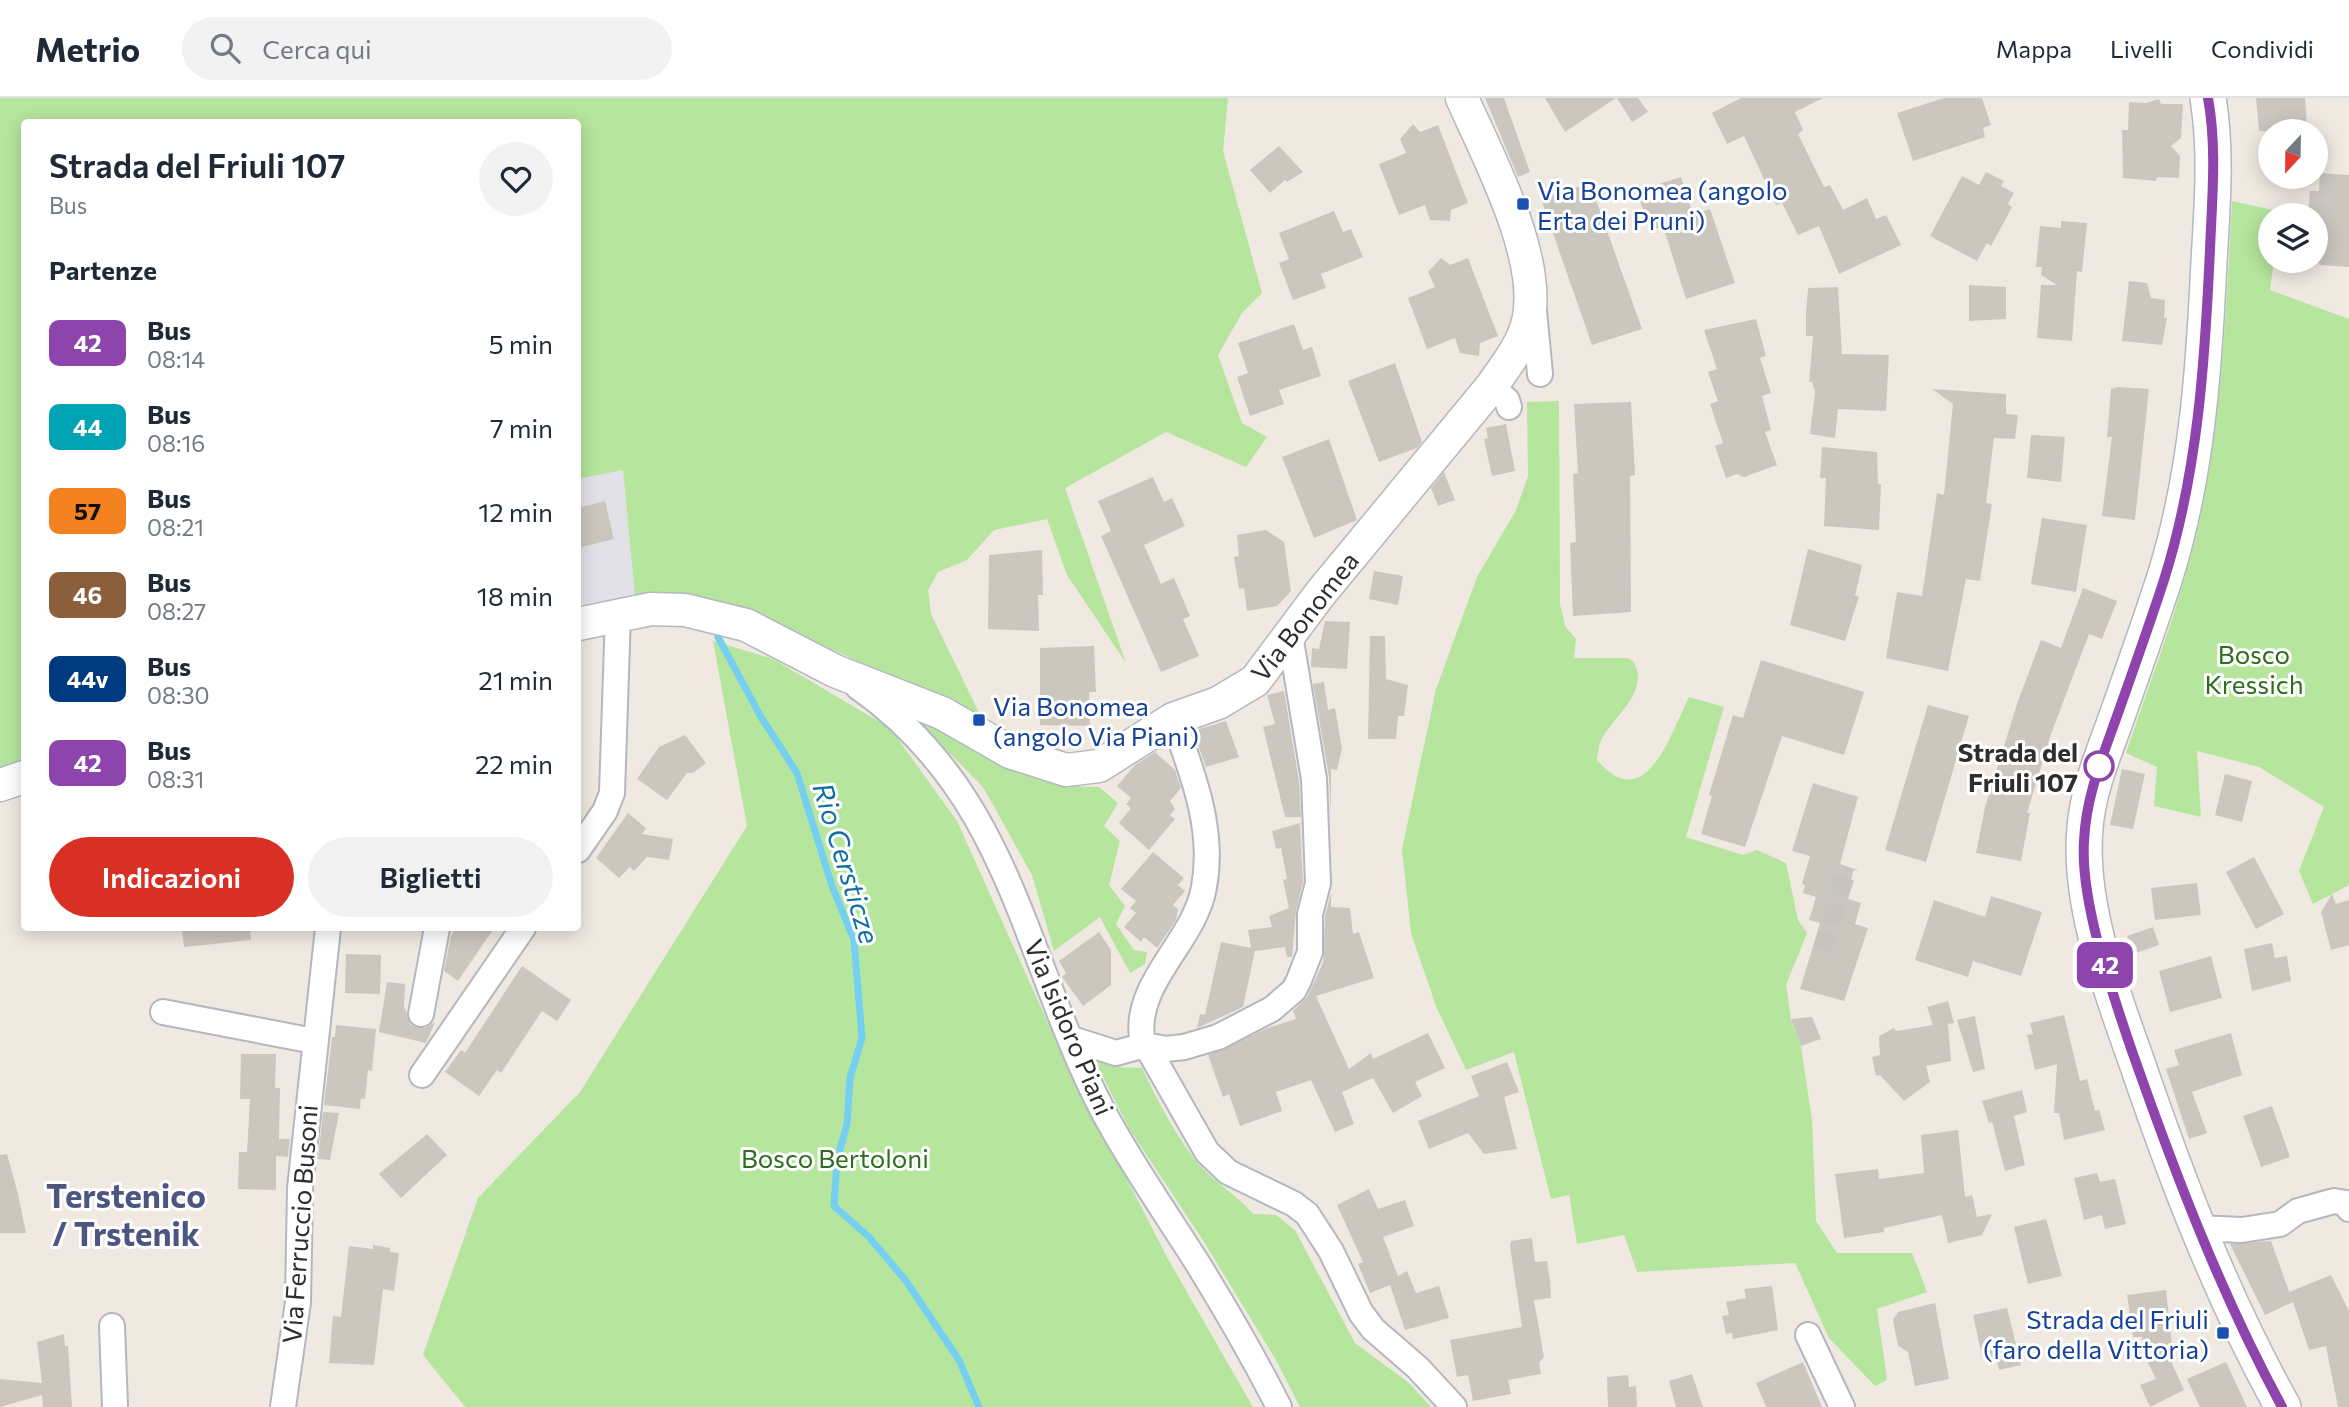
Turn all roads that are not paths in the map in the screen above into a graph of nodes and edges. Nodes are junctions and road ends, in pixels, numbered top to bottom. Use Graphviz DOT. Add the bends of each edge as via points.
graph roads {
  1 [pos="1461,98"];
  2 [pos="2208,98"];
  3 [pos="1532,296"];
  4 [pos="1540,374"];
  5 [pos="618,614"];
  6 [pos="581,623"];
  7 [pos="1290,635"];
  8 [pos="835,671"];
  9 [pos="1173,719"];
  10 [pos="21,778"];
  11 [pos="0,785"];
  12 [pos="581,846"];
  13 [pos="328,931"];
  14 [pos="436,931"];
  15 [pos="521,931"];
  16 [pos="163,1012"];
  17 [pos="422,1014"];
  18 [pos="1072,1040"];
  19 [pos="314,1041"];
  20 [pos="1145,1045"];
  21 [pos="422,1075"];
  22 [pos="2349,1209"];
  23 [pos="2196,1228"];
  24 [pos="112,1326"];
  25 [pos="1808,1335"];
  26 [pos="115,1407"];
  27 [pos="283,1407"];
  28 [pos="1279,1407"];
  29 [pos="1454,1407"];
  30 [pos="1842,1407"];
  31 [pos="2283,1407"];
  1 -- 3 [label="street, Via Bonomea" via="1506,199 1526,257"];
  2 -- 23 [label="main road" via="2211,215 2194,452 2165,575 2095,777 2084,846 2086,879 2116,1002"];
  3 -- 4 [label="street"];
  3 -- 7 [label="street, Via Bonomea" via="1527,324 1500,397 1320,594"];
  5 -- 6 [label="street, Via Bonomea"];
  5 -- 8 [label="street, Via Bonomea" via="651,610 712,615 746,625"];
  5 -- 12 [label="street" via="612,793"];
  7 -- 9 [label="street, Via Bonomea" via="1242,691"];
  7 -- 20 [label="street" via="1314,779 1318,883 1310,914 1310,953 1294,990 1272,1009 1206,1041 1166,1049"];
  8 -- 9 [label="street, Via Bonomea" via="942,712 1010,752 1066,770 1099,766"];
  8 -- 18 [label="street, Via Isidoro Piani" via="882,705 924,744 956,785 1004,871"];
  9 -- 20 [label="street" via="1202,809 1205,887 1188,929 1144,1005 1139,1021"];
  10 -- 11 [label="street"];
  13 -- 19 [label="street, Via Ferruccio Busoni"];
  14 -- 17 [label="street"];
  15 -- 21 [label="street"];
  16 -- 19 [label="street"];
  18 -- 20 [label="street" via="1116,1054"];
  18 -- 28 [label="street, Via Isidoro Piani" via="1107,1119 1224,1308"];
  19 -- 27 [label="street, Via Ferruccio Busoni" via="300,1188 298,1302"];
  20 -- 29 [label="street" via="1207,1152 1228,1172 1307,1214 1373,1329"];
  22 -- 23 [label="street" via="2346,1203 2334,1201 2298,1211 2280,1224 2242,1230"];
  23 -- 31 [label="main road"];
  24 -- 26 [label="street"];
  25 -- 30 [label="street"];
}
